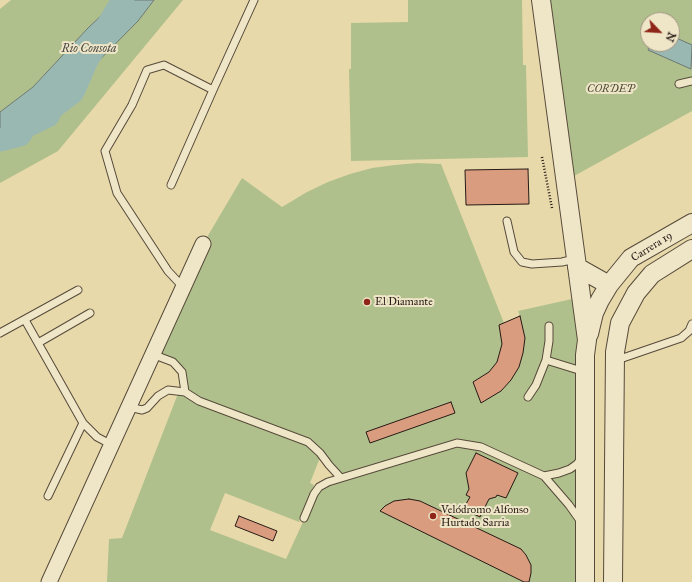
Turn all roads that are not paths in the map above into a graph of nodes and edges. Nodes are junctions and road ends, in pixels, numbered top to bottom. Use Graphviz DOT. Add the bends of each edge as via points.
graph roads {
  1 [pos="254,0"];
  2 [pos="541,0"];
  3 [pos="692,81"];
  4 [pos="679,84"];
  5 [pos="213,90"];
  6 [pos="171,185"];
  7 [pos="507,221"];
  8 [pos="692,223"];
  9 [pos="203,244"];
  10 [pos="692,249"];
  11 [pos="576,263"];
  12 [pos="608,285"];
  13 [pos="183,287"];
  14 [pos="78,290"];
  15 [pos="90,313"];
  16 [pos="25,320"];
  17 [pos="692,324"];
  18 [pos="549,326"];
  19 [pos="0,333"];
  20 [pos="587,340"];
  21 [pos="38,343"];
  22 [pos="152,354"];
  23 [pos="546,360"];
  24 [pos="614,360"];
  25 [pos="585,372"];
  26 [pos="185,392"];
  27 [pos="528,397"];
  28 [pos="129,407"];
  29 [pos="83,423"];
  30 [pos="112,445"];
  31 [pos="585,453"];
  32 [pos="544,476"];
  33 [pos="340,477"];
  34 [pos="48,496"];
  35 [pos="304,518"];
  36 [pos="585,529"];
  37 [pos="49,582"];
  38 [pos="585,582"];
  39 [pos="613,582"];
  1 -- 5 [label="lane"];
  2 -- 11 [label="street"];
  3 -- 4 [label="lane"];
  5 -- 6 [label="lane"];
  5 -- 13 [label="lane" via="164,65 147,70 132,105 105,151 117,193 168,271"];
  7 -- 11 [label="lane" via="514,252 522,262"];
  8 -- 12 [label="street, Carrera 19" via="631,258"];
  9 -- 13 [label="street"];
  10 -- 24 [label="street, Carrera 19" via="652,274 636,293 620,323"];
  11 -- 12 [label="street"];
  11 -- 20 [label="street"];
  12 -- 20 [label="street, Carrera 19" via="594,314"];
  13 -- 22 [label="street"];
  14 -- 16 [label="lane"];
  15 -- 21 [label="lane"];
  16 -- 19 [label="lane"];
  16 -- 21 [label="lane"];
  17 -- 24 [label="lane" via="690,331 681,338"];
  18 -- 23 [label="lane"];
  20 -- 25 [label="street"];
  21 -- 29 [label="lane"];
  22 -- 26 [label="lane" via="173,362 182,372"];
  22 -- 28 [label="street"];
  23 -- 25 [label="lane"];
  23 -- 27 [label="lane"];
  24 -- 39 [label="street, Carrera 19"];
  25 -- 31 [label="street"];
  26 -- 28 [label="lane" via="168,390 147,408 142,410"];
  26 -- 33 [label="lane" via="199,401 308,442"];
  28 -- 30 [label="street"];
  29 -- 30 [label="lane" via="97,437"];
  29 -- 34 [label="lane"];
  30 -- 37 [label="street"];
  31 -- 32 [label="lane" via="570,469"];
  31 -- 36 [label="street"];
  32 -- 33 [label="lane" via="482,447 457,443"];
  32 -- 36 [label="lane" via="569,505"];
  33 -- 35 [label="lane" via="319,487"];
  36 -- 38 [label="street"];
}
